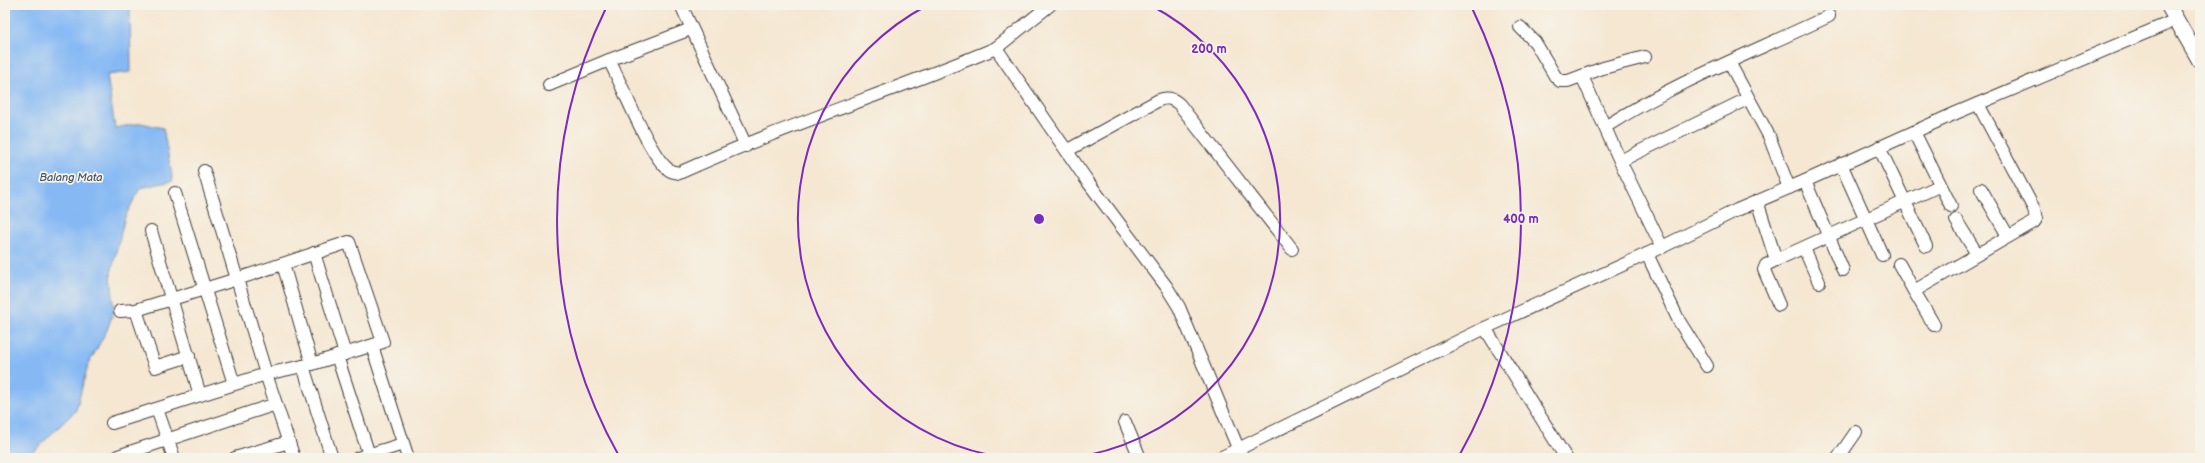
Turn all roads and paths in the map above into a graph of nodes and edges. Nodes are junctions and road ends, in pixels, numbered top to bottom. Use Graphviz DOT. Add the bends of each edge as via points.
graph roads {
  1 [pos="681,5"];
  2 [pos="1050,5"];
  3 [pos="2168,5"];
  4 [pos="1829,16"];
  5 [pos="2176,20"];
  6 [pos="1520,27"];
  7 [pos="691,28"];
  8 [pos="996,48"];
  9 [pos="1645,57"];
  10 [pos="609,60"];
  11 [pos="2200,61"];
  12 [pos="1730,62"];
  13 [pos="1582,76"];
  14 [pos="549,85"];
  15 [pos="1747,99"];
  16 [pos="1978,104"];
  17 [pos="1605,127"];
  18 [pos="1914,132"];
  19 [pos="746,146"];
  20 [pos="1879,147"];
  21 [pos="1068,150"];
  22 [pos="1620,161"];
  23 [pos="1841,164"];
  24 [pos="204,170"];
  25 [pos="1805,181"];
  26 [pos="1939,186"];
  27 [pos="1789,188"];
  28 [pos="1981,189"];
  29 [pos="175,193"];
  30 [pos="1757,201"];
  31 [pos="1905,202"];
  32 [pos="1951,206"];
  33 [pos="1867,219"];
  34 [pos="1956,220"];
  35 [pos="151,231"];
  36 [pos="2008,236"];
  37 [pos="1829,237"];
  38 [pos="1926,246"];
  39 [pos="1662,247"];
  40 [pos="1804,248"];
  41 [pos="1292,249"];
  42 [pos="314,253"];
  43 [pos="1647,254"];
  44 [pos="1882,254"];
  45 [pos="1977,254"];
  46 [pos="1776,260"];
  47 [pos="283,264"];
  48 [pos="1898,264"];
  49 [pos="1843,270"];
  50 [pos="237,280"];
  51 [pos="1819,282"];
  52 [pos="204,288"];
  53 [pos="1914,291"];
  54 [pos="171,298"];
  55 [pos="1779,306"];
  56 [pos="136,310"];
  57 [pos="120,311"];
  58 [pos="1934,325"];
  59 [pos="1485,328"];
  60 [pos="372,346"];
  61 [pos="341,355"];
  62 [pos="189,356"];
  63 [pos="307,365"];
  64 [pos="1707,366"];
  65 [pos="266,374"];
  66 [pos="234,384"];
  67 [pos="200,395"];
  68 [pos="276,404"];
  69 [pos="157,409"];
  70 [pos="1125,422"];
  71 [pos="112,423"];
  72 [pos="1856,432"];
  73 [pos="168,440"];
  74 [pos="289,442"];
  75 [pos="403,444"];
  76 [pos="1238,448"];
  77 [pos="118,456"];
  78 [pos="366,457"];
  79 [pos="174,458"];
  80 [pos="235,458"];
  81 [pos="294,458"];
  82 [pos="332,458"];
  83 [pos="408,458"];
  84 [pos="1140,458"];
  85 [pos="1220,458"];
  86 [pos="1566,458"];
  87 [pos="1838,458"];
  1 -- 7 [label="street"];
  2 -- 8 [label="street"];
  3 -- 5 [label="main road"];
  4 -- 12 [label="street"];
  5 -- 11 [label="main road"];
  5 -- 16 [label="street"];
  6 -- 13 [label="street" via="1540,49 1558,80 1568,81"];
  7 -- 10 [label="street"];
  7 -- 19 [label="street"];
  8 -- 19 [label="street"];
  8 -- 21 [label="street"];
  9 -- 13 [label="street"];
  10 -- 14 [label="street"];
  10 -- 19 [label="street" via="648,141 668,170 679,173"];
  12 -- 15 [label="street"];
  12 -- 17 [label="street" via="1676,86"];
  13 -- 17 [label="street"];
  15 -- 22 [label="street"];
  15 -- 27 [label="street" via="1768,136"];
  16 -- 18 [label="street"];
  16 -- 36 [label="street" via="2036,214 2034,222"];
  17 -- 22 [label="street"];
  18 -- 20 [label="street"];
  18 -- 26 [label="street"];
  20 -- 23 [label="street"];
  20 -- 31 [label="street"];
  21 -- 41 [label="street" via="1159,100 1166,97 1171,99 1183,108"];
  21 -- 76 [label="street" via="1101,201 1179,306"];
  22 -- 39 [label="street"];
  23 -- 25 [label="street"];
  23 -- 33 [label="street"];
  24 -- 50 [label="street"];
  25 -- 27 [label="street"];
  25 -- 37 [label="street"];
  26 -- 31 [label="street"];
  26 -- 32 [label="street"];
  27 -- 30 [label="street"];
  28 -- 36 [label="street"];
  29 -- 52 [label="street"];
  30 -- 39 [label="street"];
  30 -- 46 [label="street"];
  31 -- 33 [label="street"];
  31 -- 38 [label="street"];
  33 -- 37 [label="street"];
  33 -- 44 [label="street"];
  34 -- 45 [label="street"];
  35 -- 54 [label="street"];
  36 -- 45 [label="street"];
  37 -- 40 [label="street"];
  37 -- 49 [label="street"];
  39 -- 43 [label="street"];
  40 -- 46 [label="street"];
  40 -- 51 [label="street"];
  42 -- 47 [label="street"];
  42 -- 60 [label="street" via="349,242 383,342"];
  42 -- 61 [label="street"];
  43 -- 59 [label="street"];
  43 -- 64 [label="street" via="1679,321"];
  45 -- 53 [label="street"];
  46 -- 55 [label="street" via="1766,265 1764,270"];
  47 -- 50 [label="street"];
  47 -- 63 [label="street"];
  48 -- 53 [label="street"];
  50 -- 52 [label="street"];
  50 -- 65 [label="street"];
  52 -- 54 [label="street"];
  52 -- 66 [label="street"];
  53 -- 58 [label="street"];
  54 -- 56 [label="street"];
  54 -- 62 [label="street"];
  56 -- 57 [label="street"];
  56 -- 62 [label="street" via="155,367"];
  59 -- 76 [label="street"];
  59 -- 86 [label="street"];
  60 -- 61 [label="street"];
  60 -- 75 [label="street"];
  61 -- 63 [label="street"];
  61 -- 78 [label="street"];
  62 -- 67 [label="street"];
  63 -- 65 [label="street"];
  63 -- 82 [label="street"];
  65 -- 66 [label="street"];
  65 -- 68 [label="street"];
  66 -- 67 [label="street"];
  67 -- 69 [label="street"];
  68 -- 73 [label="street"];
  68 -- 74 [label="street"];
  69 -- 71 [label="street"];
  69 -- 73 [label="street"];
  70 -- 84 [label="street"];
  72 -- 87 [label="street"];
  73 -- 77 [label="street"];
  73 -- 79 [label="street"];
  74 -- 80 [label="street"];
  74 -- 81 [label="street"];
  75 -- 78 [label="street"];
  75 -- 83 [label="street"];
  76 -- 85 [label="street"];
}
